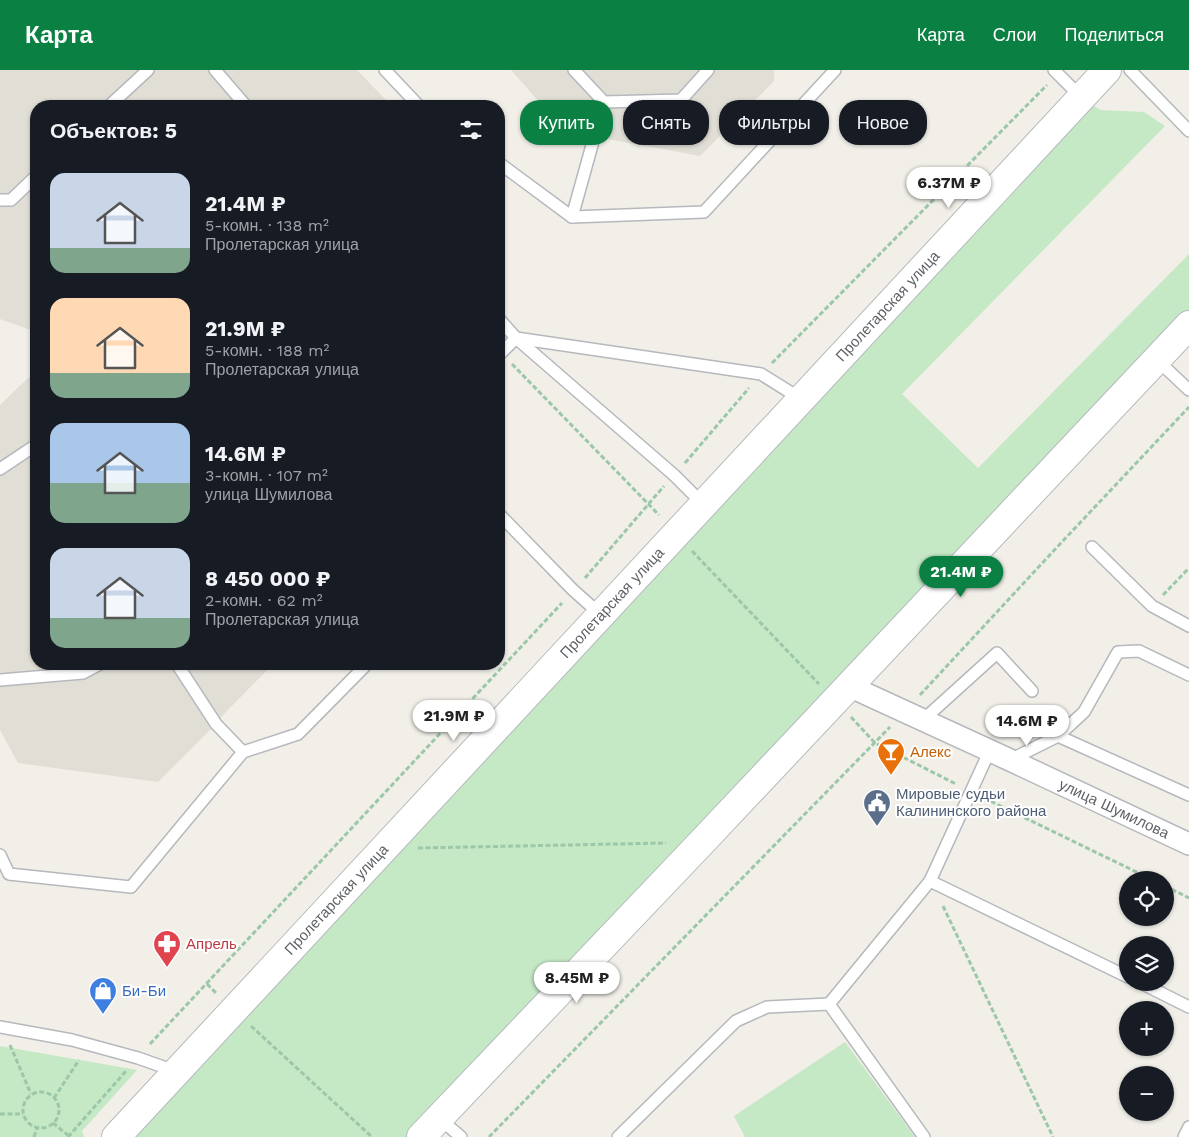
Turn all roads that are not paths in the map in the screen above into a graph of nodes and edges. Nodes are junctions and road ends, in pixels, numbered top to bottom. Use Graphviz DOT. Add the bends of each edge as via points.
graph roads {
  1 [pos="148,70"];
  2 [pos="215,70"];
  3 [pos="385,70"];
  4 [pos="574,70"];
  5 [pos="708,70"];
  6 [pos="835,70"];
  7 [pos="1054,70"];
  8 [pos="1107,70"];
  9 [pos="1130,70"];
  10 [pos="1081,98"];
  11 [pos="116,100"];
  12 [pos="241,100"];
  13 [pos="413,100"];
  14 [pos="602,100"];
  15 [pos="613,102"];
  16 [pos="1189,130"];
  17 [pos="592,145"];
  18 [pos="505,167"];
  19 [pos="30,182"];
  20 [pos="0,200"];
  21 [pos="572,217"];
  22 [pos="1189,324"];
  23 [pos="505,326"];
  24 [pos="516,338"];
  25 [pos="505,349"];
  26 [pos="1156,359"];
  27 [pos="1189,390"];
  28 [pos="801,399"];
  29 [pos="30,449"];
  30 [pos="0,468"];
  31 [pos="704,505"];
  32 [pos="505,520"];
  33 [pos="1092,547"];
  34 [pos="601,615"];
  35 [pos="1189,626"];
  36 [pos="89,670"];
  37 [pos="181,670"];
  38 [pos="361,670"];
  39 [pos="1189,675"];
  40 [pos="0,680"];
  41 [pos="1032,691"];
  42 [pos="842,693"];
  43 [pos="914,716"];
  44 [pos="1058,736"];
  45 [pos="990,750"];
  46 [pos="242,752"];
  47 [pos="1010,760"];
  48 [pos="1189,795"];
  49 [pos="1189,844"];
  50 [pos="0,854"];
  51 [pos="4,876"];
  52 [pos="930,881"];
  53 [pos="1119,973"];
  54 [pos="1157,991"];
  55 [pos="829,1004"];
  56 [pos="1189,1007"];
  57 [pos="1,1028"];
  58 [pos="176,1072"];
  59 [pos="430,1127"];
  60 [pos="1189,1127"];
  61 [pos="116,1137"];
  62 [pos="461,1137"];
  63 [pos="618,1137"];
  64 [pos="924,1137"];
  65 [pos="1184,1137"];
  1 -- 11 [label="lane"];
  2 -- 12 [label="lane"];
  3 -- 13 [label="lane"];
  4 -- 14 [label="lane"];
  5 -- 15 [label="lane" via="681,100"];
  6 -- 21 [label="lane" via="704,212"];
  7 -- 10 [label="lane"];
  8 -- 10 [label="street, Пролетарская улица"];
  9 -- 16 [label="lane"];
  10 -- 28 [label="street, Пролетарская улица"];
  17 -- 21 [label="lane"];
  18 -- 21 [label="lane"];
  19 -- 20 [label="lane" via="11,200"];
  22 -- 26 [label="street"];
  23 -- 24 [label="lane"];
  24 -- 25 [label="lane"];
  24 -- 28 [label="lane" via="761,374"];
  24 -- 31 [label="lane" via="674,475"];
  26 -- 27 [label="lane"];
  26 -- 42 [label="street"];
  28 -- 31 [label="street, Пролетарская улица"];
  29 -- 30 [label="lane"];
  31 -- 34 [label="street, Пролетарская улица"];
  32 -- 34 [label="lane"];
  33 -- 35 [label="lane" via="1152,606"];
  34 -- 58 [label="street, Пролетарская улица"];
  36 -- 40 [label="lane"];
  37 -- 46 [label="lane" via="216,724"];
  38 -- 46 [label="lane" via="298,734"];
  39 -- 44 [label="lane" via="1139,651 1118,652 1084,712"];
  41 -- 43 [label="lane" via="997,653"];
  42 -- 43 [label="street, улица Шумилова"];
  42 -- 59 [label="street"];
  43 -- 45 [label="street, улица Шумилова"];
  44 -- 47 [label="lane"];
  44 -- 48 [label="lane"];
  45 -- 47 [label="street, улица Шумилова"];
  45 -- 52 [label="lane"];
  46 -- 51 [label="lane" via="132,887"];
  47 -- 49 [label="street, улица Шумилова"];
  50 -- 51 [label="lane"];
  52 -- 53 [label="lane"];
  52 -- 55 [label="lane"];
  54 -- 56 [label="lane"];
  55 -- 63 [label="lane" via="767,1007 736,1021"];
  55 -- 64 [label="lane"];
  57 -- 58 [label="lane" via="72,1040"];
  58 -- 61 [label="street, Пролетарская улица"];
  59 -- 62 [label="lane"];
  60 -- 65 [label="lane"];
}
